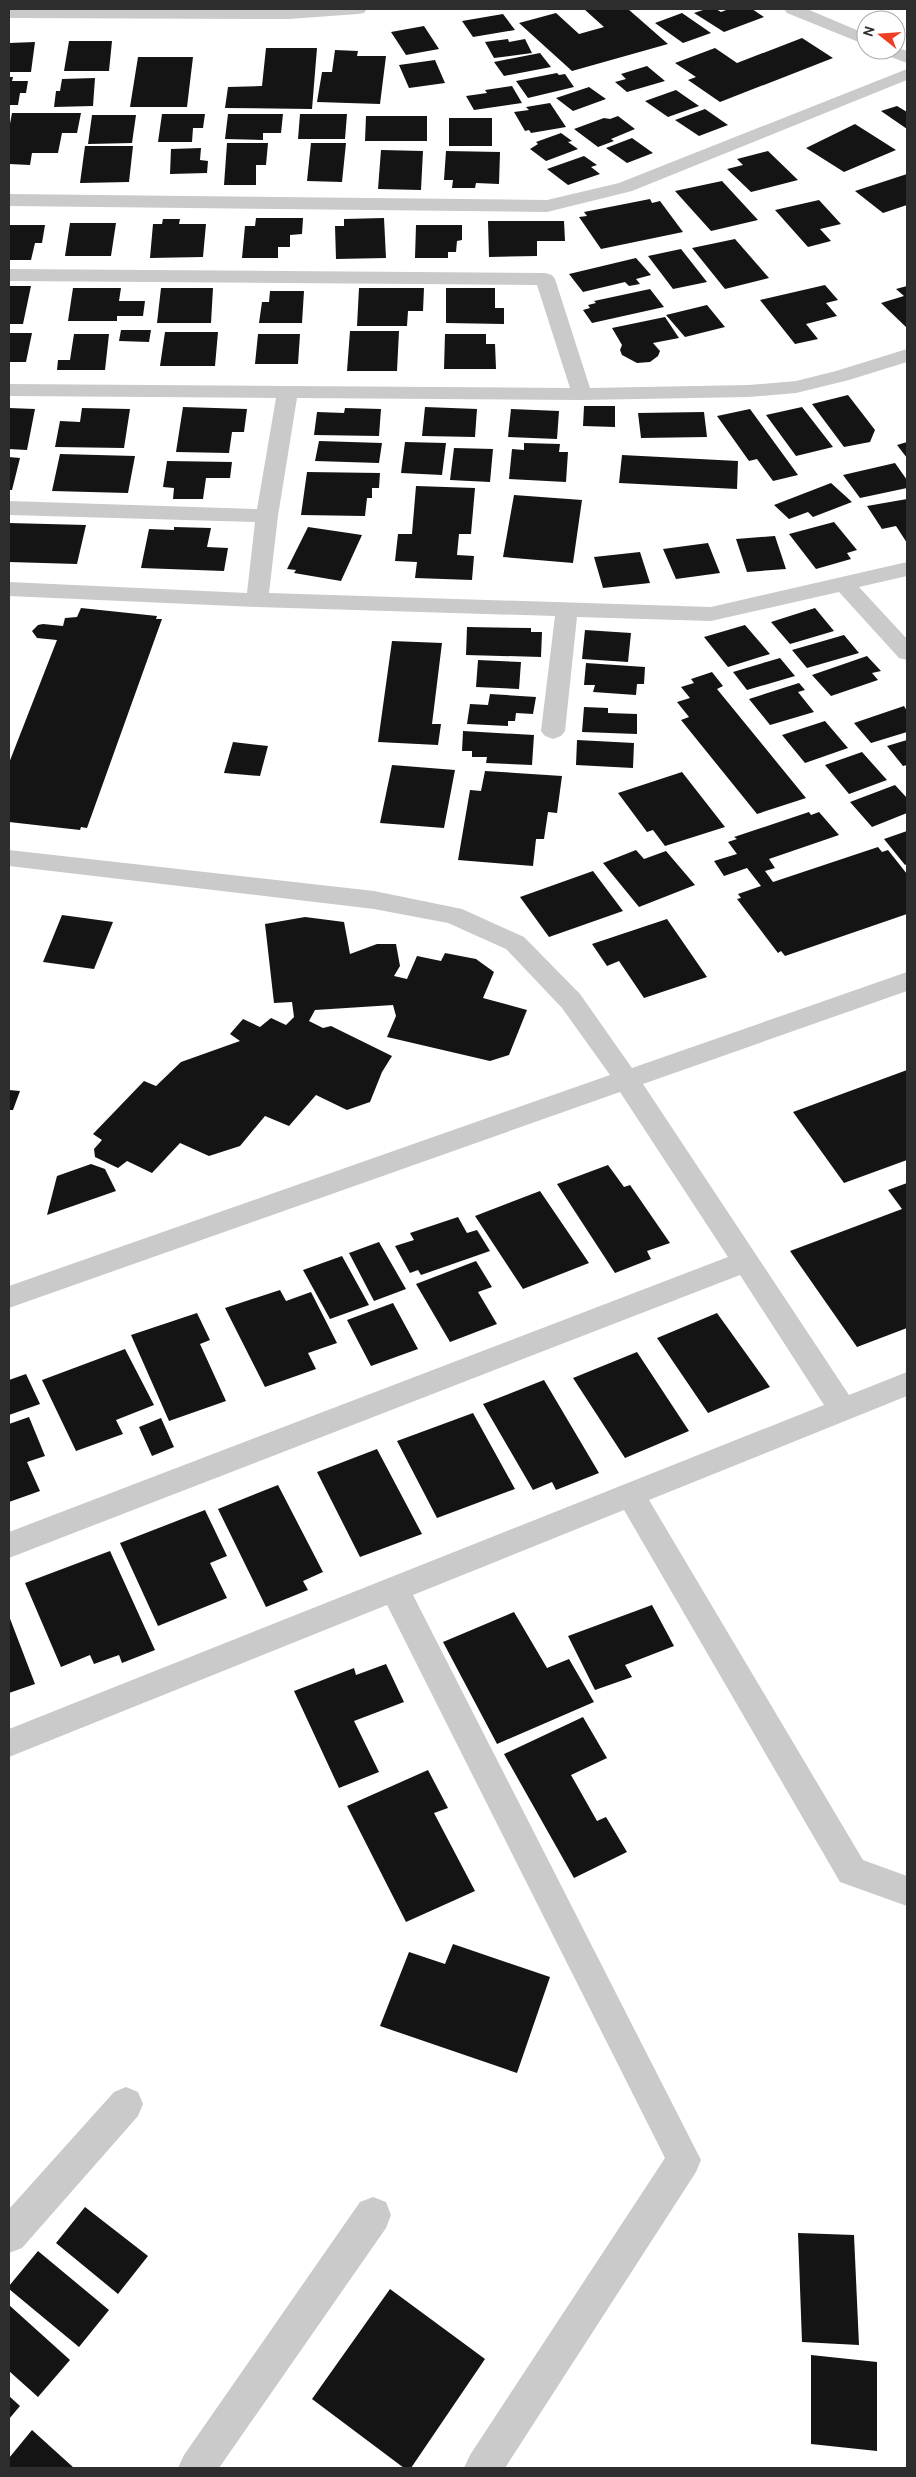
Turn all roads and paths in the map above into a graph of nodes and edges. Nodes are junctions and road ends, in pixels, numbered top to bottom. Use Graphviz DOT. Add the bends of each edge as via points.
graph roads {
  1 [pos="358,9"];
  2 [pos="792,9"];
  3 [pos="9,13"];
  4 [pos="856,36"];
  5 [pos="907,74"];
  6 [pos="9,200"];
  7 [pos="9,275"];
  8 [pos="907,355"];
  9 [pos="9,390"];
  10 [pos="288,391"];
  11 [pos="582,394"];
  12 [pos="9,508"];
  13 [pos="267,516"];
  14 [pos="907,570"];
  15 [pos="869,578"];
  16 [pos="845,585"];
  17 [pos="9,589"];
  18 [pos="907,590"];
  19 [pos="257,600"];
  20 [pos="567,610"];
  21 [pos="907,653"];
  22 [pos="553,730"];
  23 [pos="9,858"];
  24 [pos="907,981"];
  25 [pos="627,1080"];
  26 [pos="747,1260"];
  27 [pos="9,1297"];
  28 [pos="907,1384"];
  29 [pos="843,1409"];
  30 [pos="630,1494"];
  31 [pos="9,1545"];
  32 [pos="394,1589"];
  33 [pos="9,1743"];
  34 [pos="907,1891"];
  35 [pos="126,2104"];
  36 [pos="373,2215"];
  37 [pos="9,2235"];
  38 [pos="197,2468"];
  39 [pos="483,2468"];
  1 -- 3 [label="street" via="289,14"];
  2 -- 4 [label="street"];
  5 -- 6 [label="street" via="625,187 547,206"];
  7 -- 11 [label="street" via="545,279"];
  8 -- 11 [label="street" via="796,388"];
  9 -- 10 [label="street"];
  10 -- 11 [label="street"];
  10 -- 13 [label="street"];
  12 -- 13 [label="street"];
  13 -- 19 [label="street"];
  14 -- 15 [label="street"];
  15 -- 16 [label="street"];
  15 -- 18 [label="street" via="898,590"];
  16 -- 20 [label="street" via="711,614"];
  16 -- 21 [label="street"];
  17 -- 19 [label="street"];
  19 -- 20 [label="street"];
  20 -- 22 [label="street"];
  23 -- 25 [label="street" via="374,900 453,915 514,943 571,1001"];
  24 -- 25 [label="street"];
  25 -- 26 [label="street"];
  25 -- 27 [label="street"];
  26 -- 29 [label="street"];
  26 -- 31 [label="street"];
  28 -- 29 [label="street"];
  29 -- 30 [label="street"];
  30 -- 32 [label="street"];
  30 -- 34 [label="street" via="852,1871"];
  32 -- 33 [label="street"];
  32 -- 39 [label="street" via="684,2160"];
  35 -- 37 [label="street"];
  36 -- 38 [label="street"];
}
